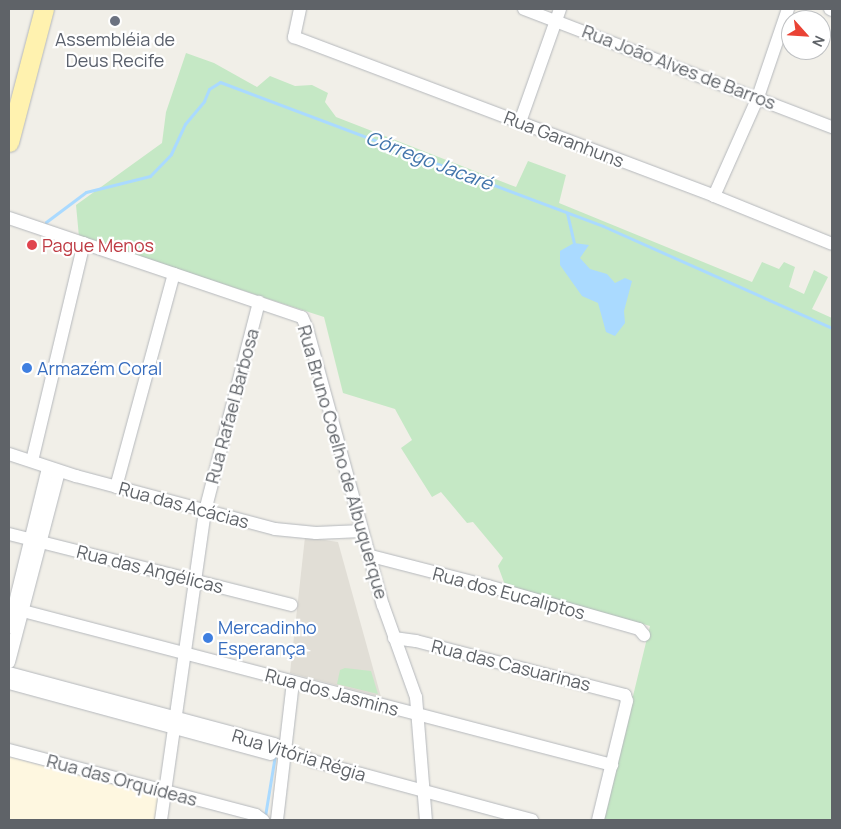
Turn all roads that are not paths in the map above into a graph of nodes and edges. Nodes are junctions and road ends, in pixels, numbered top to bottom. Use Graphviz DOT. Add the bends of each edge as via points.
graph roads {
  1 [pos="44,9"];
  2 [pos="300,9"];
  3 [pos="524,9"];
  4 [pos="788,9"];
  5 [pos="558,15"];
  6 [pos="758,97"];
  7 [pos="520,122"];
  8 [pos="832,127"];
  9 [pos="10,132"];
  10 [pos="714,196"];
  11 [pos="9,218"];
  12 [pos="84,243"];
  13 [pos="832,244"];
  14 [pos="174,274"];
  15 [pos="259,302"];
  16 [pos="9,454"];
  17 [pos="32,461"];
  18 [pos="54,469"];
  19 [pos="116,487"];
  20 [pos="205,511"];
  21 [pos="362,531"];
  22 [pos="9,534"];
  23 [pos="36,541"];
  24 [pos="371,556"];
  25 [pos="196,580"];
  26 [pos="291,605"];
  27 [pos="23,611"];
  28 [pos="9,627"];
  29 [pos="644,635"];
  30 [pos="394,638"];
  31 [pos="185,653"];
  32 [pos="9,662"];
  33 [pos="9,673"];
  34 [pos="293,682"];
  35 [pos="9,683"];
  36 [pos="417,715"];
  37 [pos="175,724"];
  38 [pos="285,748"];
  39 [pos="9,750"];
  40 [pos="271,754"];
  41 [pos="612,765"];
  42 [pos="423,791"];
  43 [pos="165,792"];
  44 [pos="262,819"];
  45 [pos="161,820"];
  46 [pos="277,820"];
  47 [pos="426,820"];
  48 [pos="532,820"];
  49 [pos="598,820"];
  1 -- 9 [label="main road"];
  2 -- 7 [label="street, Rua Garanhuns" via="294,37"];
  3 -- 5 [label="street, Rua João Alves de Barros"];
  4 -- 6 [label="street"];
  5 -- 6 [label="street, Rua João Alves de Barros"];
  5 -- 7 [label="street"];
  6 -- 8 [label="street, Rua João Alves de Barros"];
  6 -- 10 [label="street"];
  7 -- 10 [label="street, Rua Garanhuns"];
  10 -- 13 [label="street, Rua Garanhuns"];
  11 -- 12 [label="street, Rua Bruno Coelho de Albuquerque"];
  12 -- 14 [label="street, Rua Bruno Coelho de Albuquerque"];
  12 -- 17 [label="street"];
  14 -- 15 [label="street, Rua Bruno Coelho de Albuquerque"];
  14 -- 19 [label="street"];
  15 -- 20 [label="street, Rua Rafael Barbosa"];
  15 -- 21 [label="street, Rua Bruno Coelho de Albuquerque" via="297,314 305,322"];
  16 -- 17 [label="street, Rua das Acácias"];
  17 -- 18 [label="street, Rua das Acácias"];
  18 -- 19 [label="street, Rua das Acácias"];
  18 -- 23 [label="street"];
  19 -- 20 [label="street, Rua das Acácias"];
  20 -- 21 [label="street, Rua das Acácias" via="295,532"];
  20 -- 25 [label="street, Rua Rafael Barbosa"];
  21 -- 24 [label="street, Rua Bruno Coelho de Albuquerque"];
  22 -- 23 [label="street, Rua das Angélicas"];
  23 -- 25 [label="street, Rua das Angélicas"];
  23 -- 27 [label="street"];
  23 -- 28 [label="street"];
  24 -- 29 [label="street, Rua dos Eucaliptos" via="639,629"];
  24 -- 30 [label="street, Rua Bruno Coelho de Albuquerque"];
  25 -- 26 [label="street, Rua das Angélicas"];
  25 -- 31 [label="street, Rua Rafael Barbosa"];
  27 -- 31 [label="street, Rua dos Jasmins"];
  27 -- 32 [label="street"];
  30 -- 36 [label="street, Rua Bruno Coelho de Albuquerque" via="412,681"];
  30 -- 41 [label="street, Rua das Casuarinas" via="425,643 627,696"];
  31 -- 34 [label="street, Rua dos Jasmins"];
  31 -- 37 [label="street, Rua Rafael Barbosa"];
  33 -- 37 [label="street, Rua Vitória Régia"];
  34 -- 36 [label="street, Rua dos Jasmins"];
  34 -- 38 [label="street"];
  35 -- 37 [label="street, Rua Vitória Régia"];
  36 -- 41 [label="street, Rua dos Jasmins"];
  36 -- 42 [label="street, Rua Bruno Coelho de Albuquerque"];
  37 -- 38 [label="street, Rua Vitória Régia"];
  37 -- 40 [label="street, Rua Vitória Régia"];
  37 -- 43 [label="street, Rua Rafael Barbosa"];
  38 -- 42 [label="street, Rua Vitória Régia" via="313,761"];
  38 -- 46 [label="street"];
  39 -- 43 [label="street, Rua das Orquídeas"];
  41 -- 49 [label="street"];
  42 -- 47 [label="street, Rua Bruno Coelho de Albuquerque"];
  42 -- 48 [label="street, Rua Vitória Régia"];
  43 -- 44 [label="street, Rua das Orquídeas"];
  43 -- 45 [label="street, Rua Rafael Barbosa"];
}
